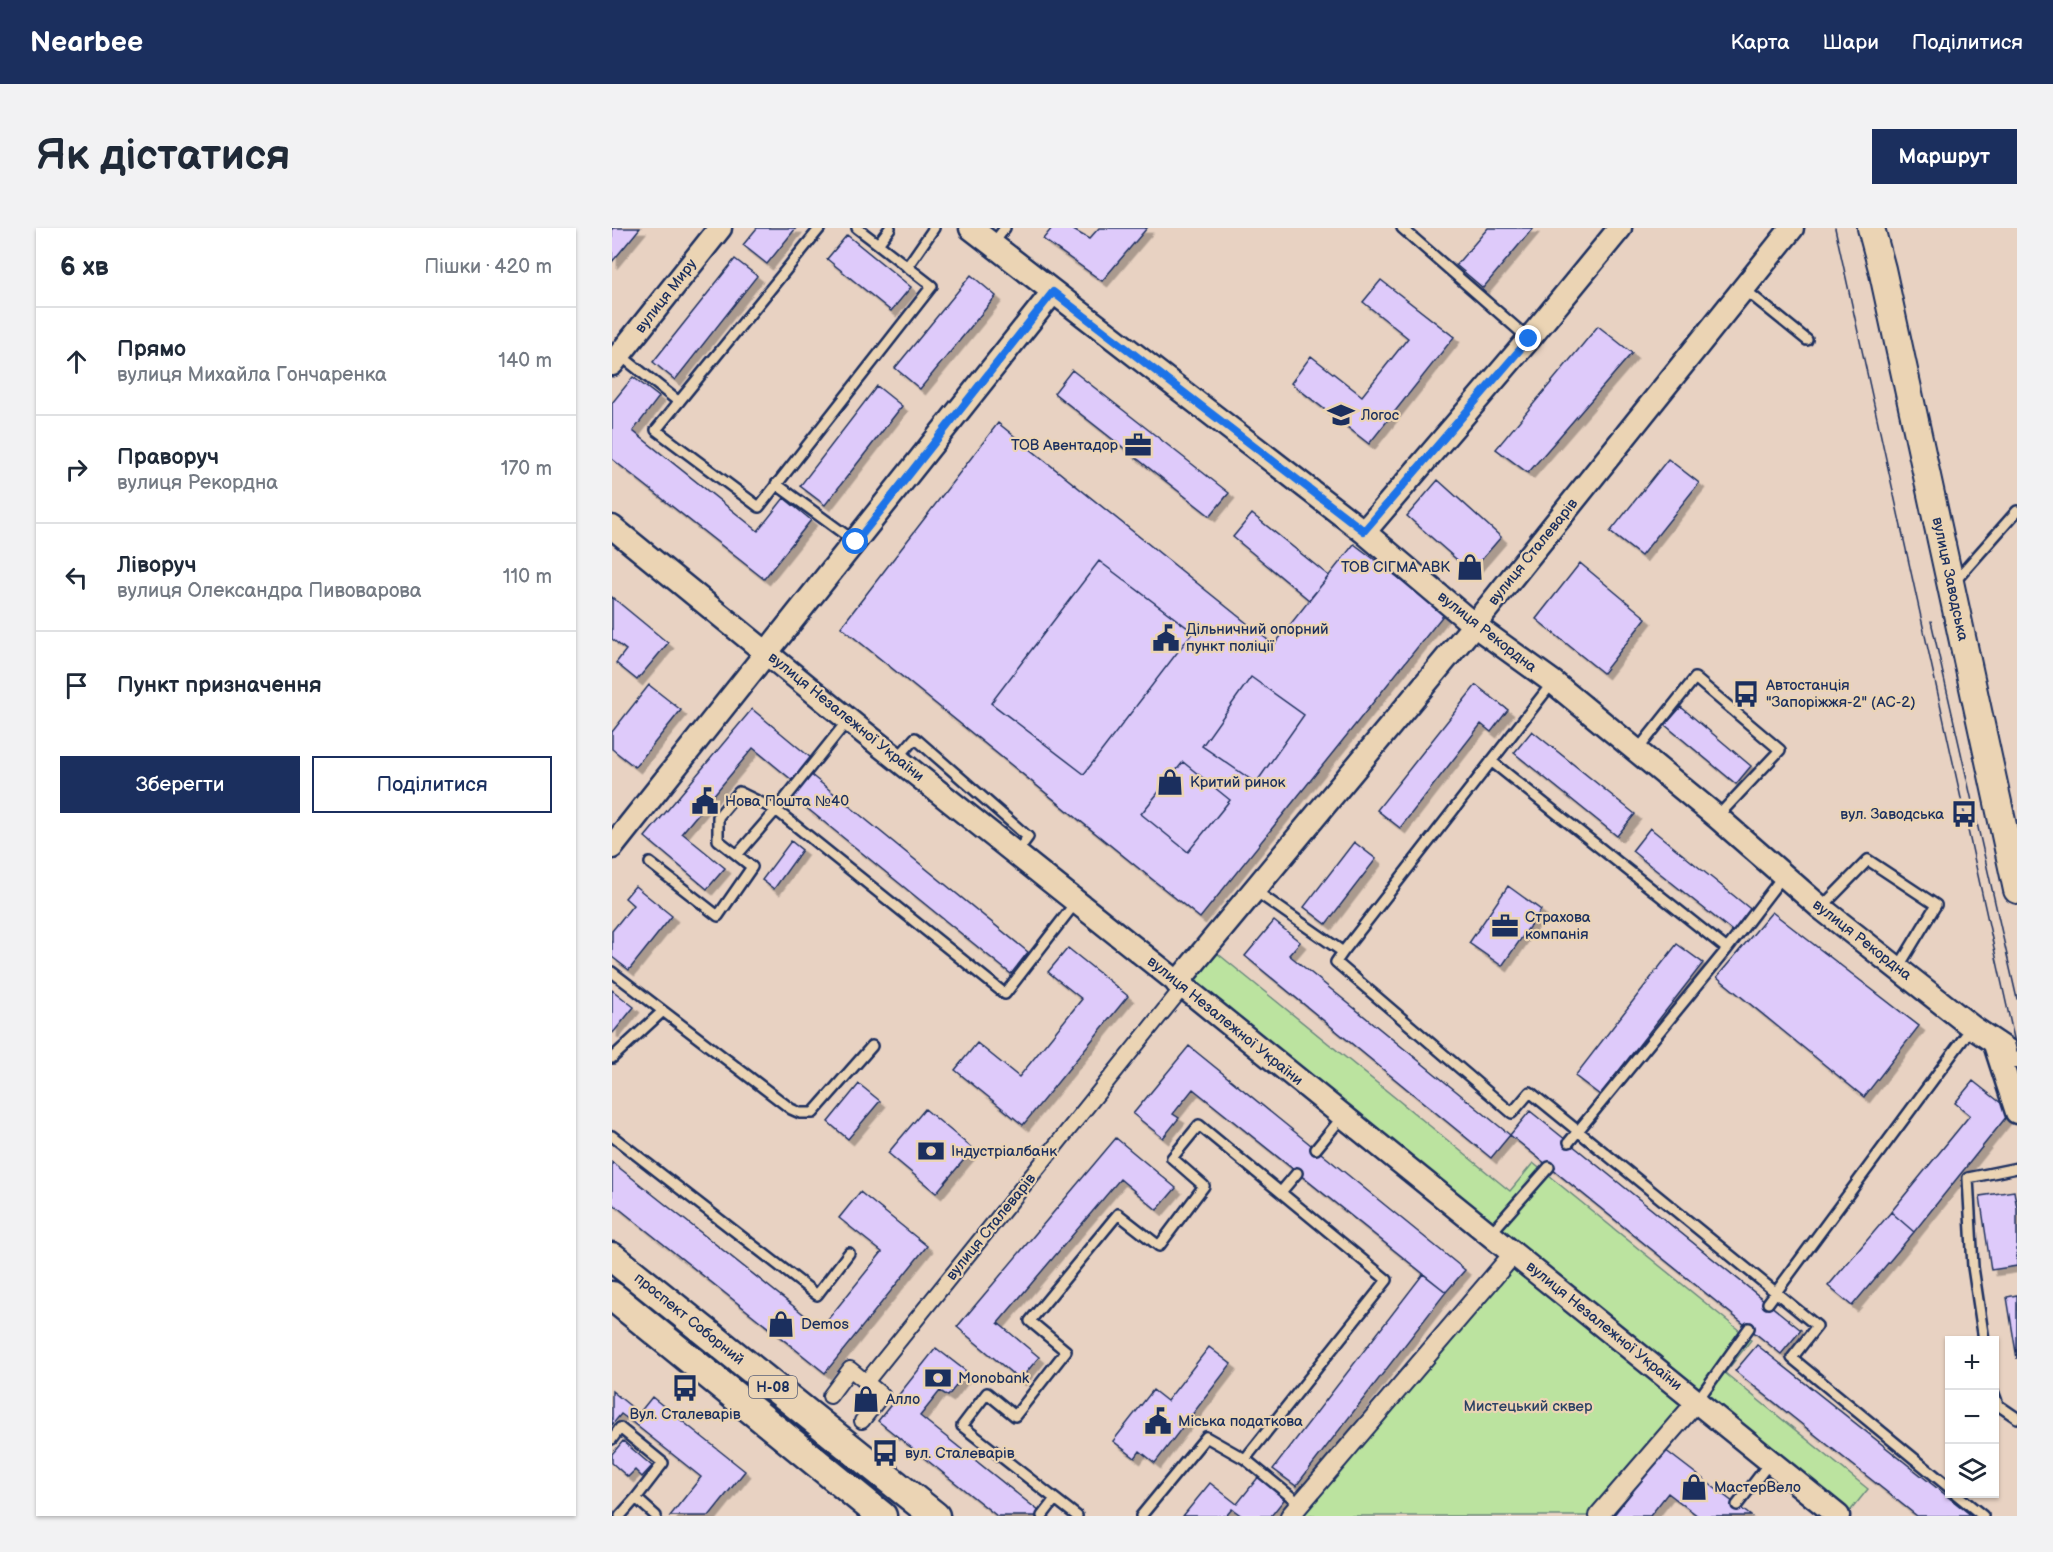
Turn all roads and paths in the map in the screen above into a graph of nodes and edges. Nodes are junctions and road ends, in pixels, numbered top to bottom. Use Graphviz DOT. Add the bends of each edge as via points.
graph roads {
  1 [pos="720,228"];
  2 [pos="820,228"];
  3 [pos="857,228"];
  4 [pos="890,228"];
  5 [pos="934,228"];
  6 [pos="971,228"];
  7 [pos="1402,228"];
  8 [pos="1620,228"];
  9 [pos="1792,228"];
  10 [pos="1871,228"];
  11 [pos="1887,228"];
  12 [pos="998,236"];
  13 [pos="878,244"];
  14 [pos="907,267"];
  15 [pos="1882,269"];
  16 [pos="1744,289"];
  17 [pos="1053,292"];
  18 [pos="1529,339"];
  19 [pos="1807,340"];
  20 [pos="616,360"];
  21 [pos="679,402"];
  22 [pos="776,484"];
  23 [pos="2017,511"];
  24 [pos="612,527"];
  25 [pos="1364,531"];
  26 [pos="856,542"];
  27 [pos="1951,585"];
  28 [pos="1474,625"];
  29 [pos="767,654"];
  30 [pos="1552,682"];
  31 [pos="848,720"];
  32 [pos="1636,752"];
  33 [pos="1491,761"];
  34 [pos="776,810"];
  35 [pos="1717,817"];
  36 [pos="612,847"];
  37 [pos="737,855"];
  38 [pos="650,863"];
  39 [pos="1783,876"];
  40 [pos="1254,890"];
  41 [pos="2017,890"];
  42 [pos="1077,902"];
  43 [pos="1821,909"];
  44 [pos="1727,950"];
  45 [pos="1343,952"];
  46 [pos="1898,968"];
  47 [pos="612,972"];
  48 [pos="1180,985"];
  49 [pos="663,1011"];
  50 [pos="1972,1027"];
  51 [pos="1995,1044"];
  52 [pos="872,1046"];
  53 [pos="2017,1057"];
  54 [pos="612,1058"];
  55 [pos="2017,1112"];
  56 [pos="1343,1116"];
  57 [pos="1578,1131"];
  58 [pos="612,1136"];
  59 [pos="1569,1142"];
  60 [pos="1316,1149"];
  61 [pos="1549,1167"];
  62 [pos="2017,1168"];
  63 [pos="1297,1173"];
  64 [pos="1281,1192"];
  65 [pos="1490,1234"];
  66 [pos="849,1253"];
  67 [pos="1514,1253"];
  68 [pos="612,1257"];
  69 [pos="1776,1293"];
  70 [pos="612,1296"];
  71 [pos="1768,1303"];
  72 [pos="1749,1328"];
  73 [pos="1983,1336"];
  74 [pos="867,1382"];
  75 [pos="830,1396"];
  76 [pos="1697,1401"];
  77 [pos="1999,1406"];
  78 [pos="2017,1418"];
  79 [pos="862,1421"];
  80 [pos="612,1439"];
  81 [pos="1245,1459"];
  82 [pos="1770,1462"];
  83 [pos="1945,1484"];
  84 [pos="636,1498"];
  85 [pos="1961,1498"];
  86 [pos="1055,1499"];
  87 [pos="1737,1506"];
  88 [pos="1295,1510"];
  89 [pos="620,1516"];
  90 [pos="656,1516"];
  91 [pos="882,1516"];
  92 [pos="935,1516"];
  93 [pos="1042,1516"];
  94 [pos="1077,1516"];
  95 [pos="1141,1516"];
  96 [pos="1598,1516"];
  97 [pos="1838,1516"];
  98 [pos="1983,1516"];
  1 -- 20 [label="street, вулиця Миру"];
  2 -- 21 [label="lane"];
  3 -- 13 [label="lane"];
  4 -- 13 [label="lane"];
  5 -- 14 [label="lane"];
  6 -- 12 [label="street, вулиця Рекордна"];
  7 -- 18 [label="lane"];
  8 -- 18 [label="street"];
  9 -- 16 [label="street, вулиця Сталеварів"];
  10 -- 15 [label="main road, вулиця Заводська"];
  11 -- 15 [label="main road, вулиця Заводська"];
  12 -- 17 [label="street, вулиця Рекордна"];
  13 -- 14 [label="lane"];
  14 -- 22 [label="lane" via="932,286"];
  15 -- 27 [label="main road, вулиця Заводська"];
  16 -- 19 [label="lane"];
  16 -- 28 [label="street, вулиця Сталеварів"];
  17 -- 25 [label="street, вулиця Рекордна"];
  17 -- 26 [label="street"];
  18 -- 25 [label="street"];
  20 -- 21 [label="lane"];
  21 -- 22 [label="lane" via="656,430 759,507"];
  22 -- 26 [label="lane"];
  23 -- 27 [label="lane"];
  24 -- 29 [label="street, вулиця Незалежної України"];
  25 -- 28 [label="street, вулиця Рекордна"];
  26 -- 29 [label="street"];
  27 -- 41 [label="main road, вулиця Заводська"];
  28 -- 30 [label="street, вулиця Рекордна"];
  28 -- 40 [label="street, вулиця Сталеварів"];
  29 -- 31 [label="street, вулиця Незалежної України"];
  29 -- 36 [label="street"];
  30 -- 32 [label="street, вулиця Рекордна"];
  30 -- 33 [label="lane"];
  31 -- 34 [label="lane"];
  31 -- 42 [label="street, вулиця Незалежної України"];
  32 -- 35 [label="street, вулиця Рекордна"];
  32 -- 35 [label="lane" via="1695,678 1780,750"];
  33 -- 44 [label="lane"];
  33 -- 45 [label="lane"];
  34 -- 37 [label="lane"];
  34 -- 37 [label="lane" via="739,792 718,817 718,840"];
  34 -- 42 [label="lane" via="1005,994"];
  35 -- 39 [label="street, вулиця Рекордна"];
  37 -- 38 [label="lane" via="752,867 718,916"];
  39 -- 43 [label="street, вулиця Рекордна"];
  39 -- 44 [label="lane"];
  40 -- 45 [label="lane"];
  40 -- 48 [label="street, вулиця Сталеварів"];
  42 -- 48 [label="street, вулиця Незалежної України"];
  43 -- 46 [label="street, вулиця Рекордна"];
  43 -- 46 [label="lane" via="1868,860 1936,905"];
  44 -- 57 [label="lane"];
  45 -- 57 [label="lane" via="1336,962 1512,1113 1530,1092"];
  46 -- 50 [label="street, вулиця Рекордна"];
  47 -- 49 [label="lane"];
  48 -- 56 [label="street, вулиця Незалежної України"];
  48 -- 74 [label="street, вулиця Сталеварів"];
  49 -- 52 [label="lane" via="800,1113 813,1113"];
  49 -- 54 [label="lane"];
  50 -- 51 [label="street, вулиця Рекордна"];
  50 -- 69 [label="lane"];
  51 -- 53 [label="street, вулиця Рекордна"];
  51 -- 55 [label="street"];
  56 -- 60 [label="lane"];
  56 -- 65 [label="street, вулиця Незалежної України"];
  57 -- 59 [label="lane"];
  57 -- 69 [label="lane"];
  58 -- 66 [label="lane" via="817,1294"];
  61 -- 65 [label="lane"];
  62 -- 73 [label="lane" via="1968,1178 1973,1267"];
  63 -- 64 [label="lane"];
  64 -- 81 [label="lane" via="1387,1280"];
  64 -- 86 [label="lane" via="1199,1125 1172,1158 1204,1185 1159,1246 1118,1214 1030,1321 1066,1351 1015,1416 987,1393 962,1426"];
  65 -- 67 [label="street, вулиця Незалежної України"];
  67 -- 76 [label="street, вулиця Незалежної України"];
  67 -- 88 [label="street"];
  68 -- 92 [label="main road, проспект Соборний / Н-08"];
  69 -- 71 [label="lane"];
  69 -- 83 [label="lane" via="1817,1326 1792,1358"];
  70 -- 91 [label="main road, проспект Соборний / Н-08"];
  72 -- 76 [label="lane"];
  74 -- 75 [label="street" via="850,1369"];
  74 -- 79 [label="street" via="882,1395"];
  76 -- 82 [label="street, вулиця Незалежної України"];
  76 -- 96 [label="street"];
  77 -- 78 [label="lane"];
  80 -- 84 [label="lane" via="620,1428 663,1463"];
  81 -- 88 [label="lane"];
  81 -- 95 [label="lane" via="1206,1437"];
  82 -- 87 [label="lane"];
  82 -- 97 [label="street, вулиця Незалежної України"];
  84 -- 89 [label="lane"];
  84 -- 90 [label="lane"];
  85 -- 98 [label="lane"];
  86 -- 93 [label="lane"];
  86 -- 94 [label="lane"];
}
